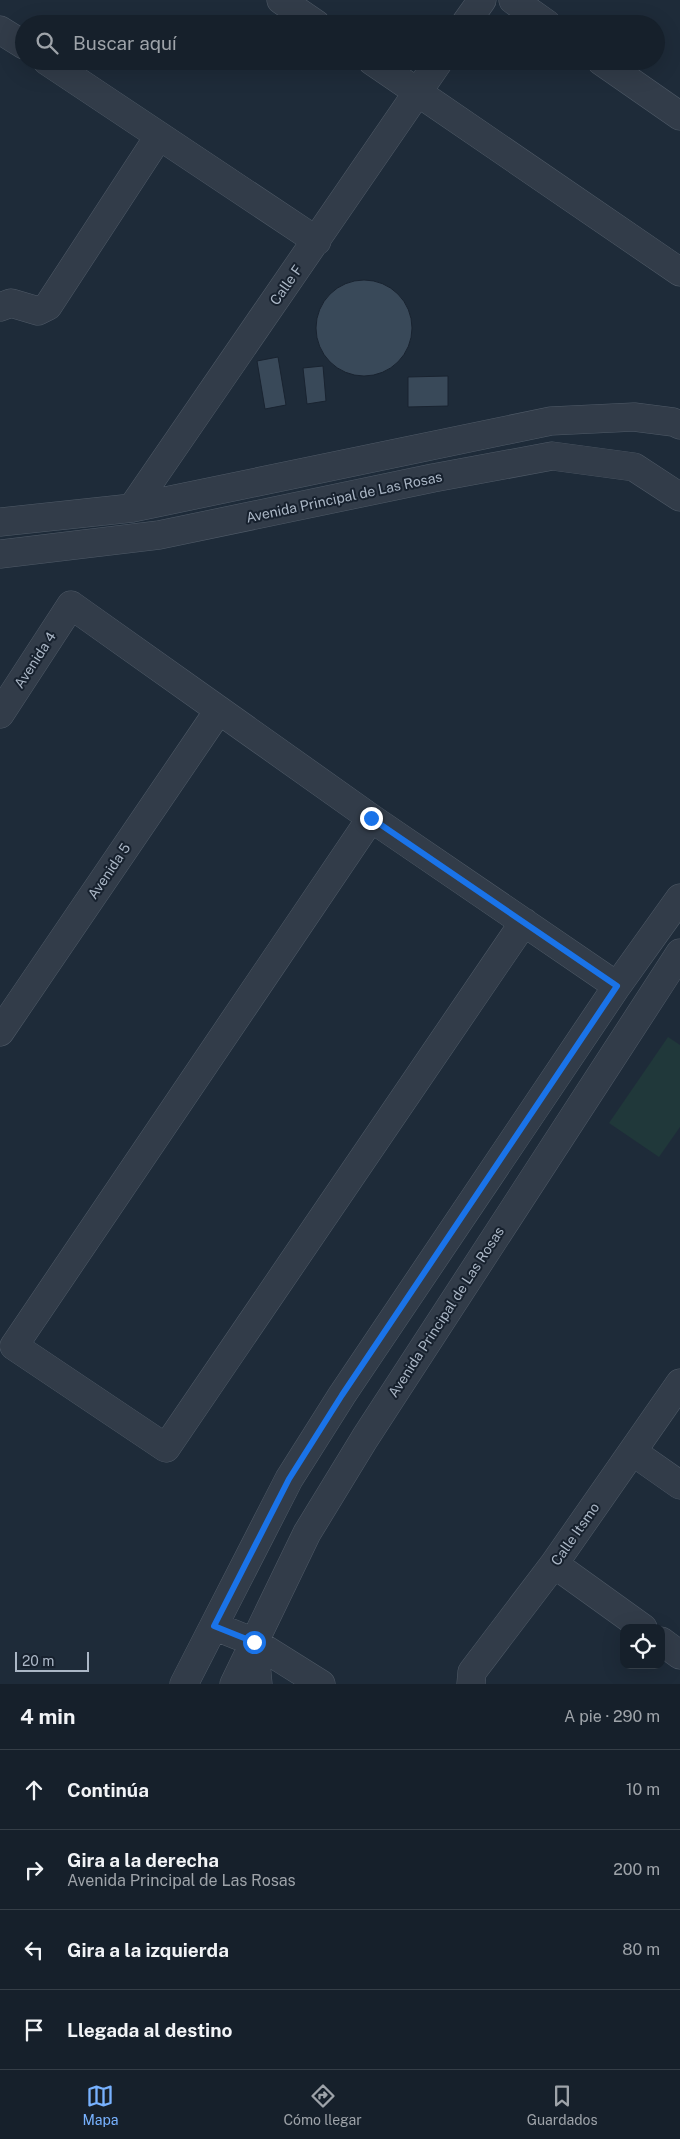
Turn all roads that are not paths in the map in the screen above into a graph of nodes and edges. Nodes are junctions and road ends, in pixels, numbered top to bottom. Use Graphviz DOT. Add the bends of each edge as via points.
graph roads {
  1 [pos="281,0"];
  2 [pos="482,0"];
  3 [pos="513,0"];
  4 [pos="303,15"];
  5 [pos="471,15"];
  6 [pos="535,15"];
  7 [pos="0,30"];
  8 [pos="15,40"];
  9 [pos="61,70"];
  10 [pos="385,70"];
  11 [pos="433,70"];
  12 [pos="615,70"];
  13 [pos="418,92"];
  14 [pos="680,116"];
  15 [pos="159,136"];
  16 [pos="317,241"];
  17 [pos="680,272"];
  18 [pos="0,307"];
  19 [pos="680,426"];
  20 [pos="680,497"];
  21 [pos="132,508"];
  22 [pos="0,522"];
  23 [pos="0,554"];
  24 [pos="219,710"];
  25 [pos="0,714"];
  26 [pos="371,818"];
  27 [pos="680,898"];
  28 [pos="524,922"];
  29 [pos="680,953"];
  30 [pos="617,986"];
  31 [pos="0,1032"];
  32 [pos="680,1383"];
  33 [pos="633,1452"];
  34 [pos="680,1485"];
  35 [pos="554,1564"];
  36 [pos="637,1624"];
  37 [pos="214,1626"];
  38 [pos="254,1642"];
  39 [pos="665,1644"];
  40 [pos="680,1654"];
  41 [pos="184,1684"];
  42 [pos="234,1684"];
  43 [pos="258,1684"];
  44 [pos="322,1684"];
  45 [pos="471,1684"];
  1 -- 4 [label="street"];
  2 -- 5 [label="street"];
  3 -- 6 [label="street"];
  7 -- 8 [label="street"];
  9 -- 15 [label="street"];
  10 -- 13 [label="street"];
  11 -- 13 [label="street, Calle F"];
  12 -- 14 [label="street"];
  13 -- 16 [label="street, Calle F"];
  13 -- 17 [label="street"];
  15 -- 16 [label="street"];
  15 -- 18 [label="street" via="48,306 38,311 11,303"];
  16 -- 21 [label="street, Calle F"];
  19 -- 21 [label="street" via="673,422 634,417 551,421"];
  20 -- 23 [label="street, Avenida Principal de Las Rosas" via="634,467 552,456 159,534"];
  21 -- 22 [label="street"];
  24 -- 25 [label="street, Avenida 4" via="71,605"];
  24 -- 26 [label="street"];
  24 -- 31 [label="street, Avenida 5"];
  26 -- 28 [label="street"];
  26 -- 28 [label="street" via="14,1346 166,1448"];
  27 -- 30 [label="street"];
  28 -- 30 [label="street"];
  29 -- 38 [label="street, Avenida Principal de Las Rosas" via="365,1438 307,1533"];
  30 -- 37 [label="street" via="289,1479"];
  32 -- 33 [label="street, Calle Itsmo"];
  33 -- 34 [label="street"];
  33 -- 35 [label="street, Calle Itsmo"];
  35 -- 36 [label="street"];
  35 -- 45 [label="street, Calle Itsmo" via="472,1672"];
  37 -- 38 [label="street"];
  37 -- 41 [label="street"];
  38 -- 42 [label="street, Avenida Principal de Las Rosas"];
  38 -- 43 [label="street"];
  38 -- 44 [label="street"];
  39 -- 40 [label="street"];
}
